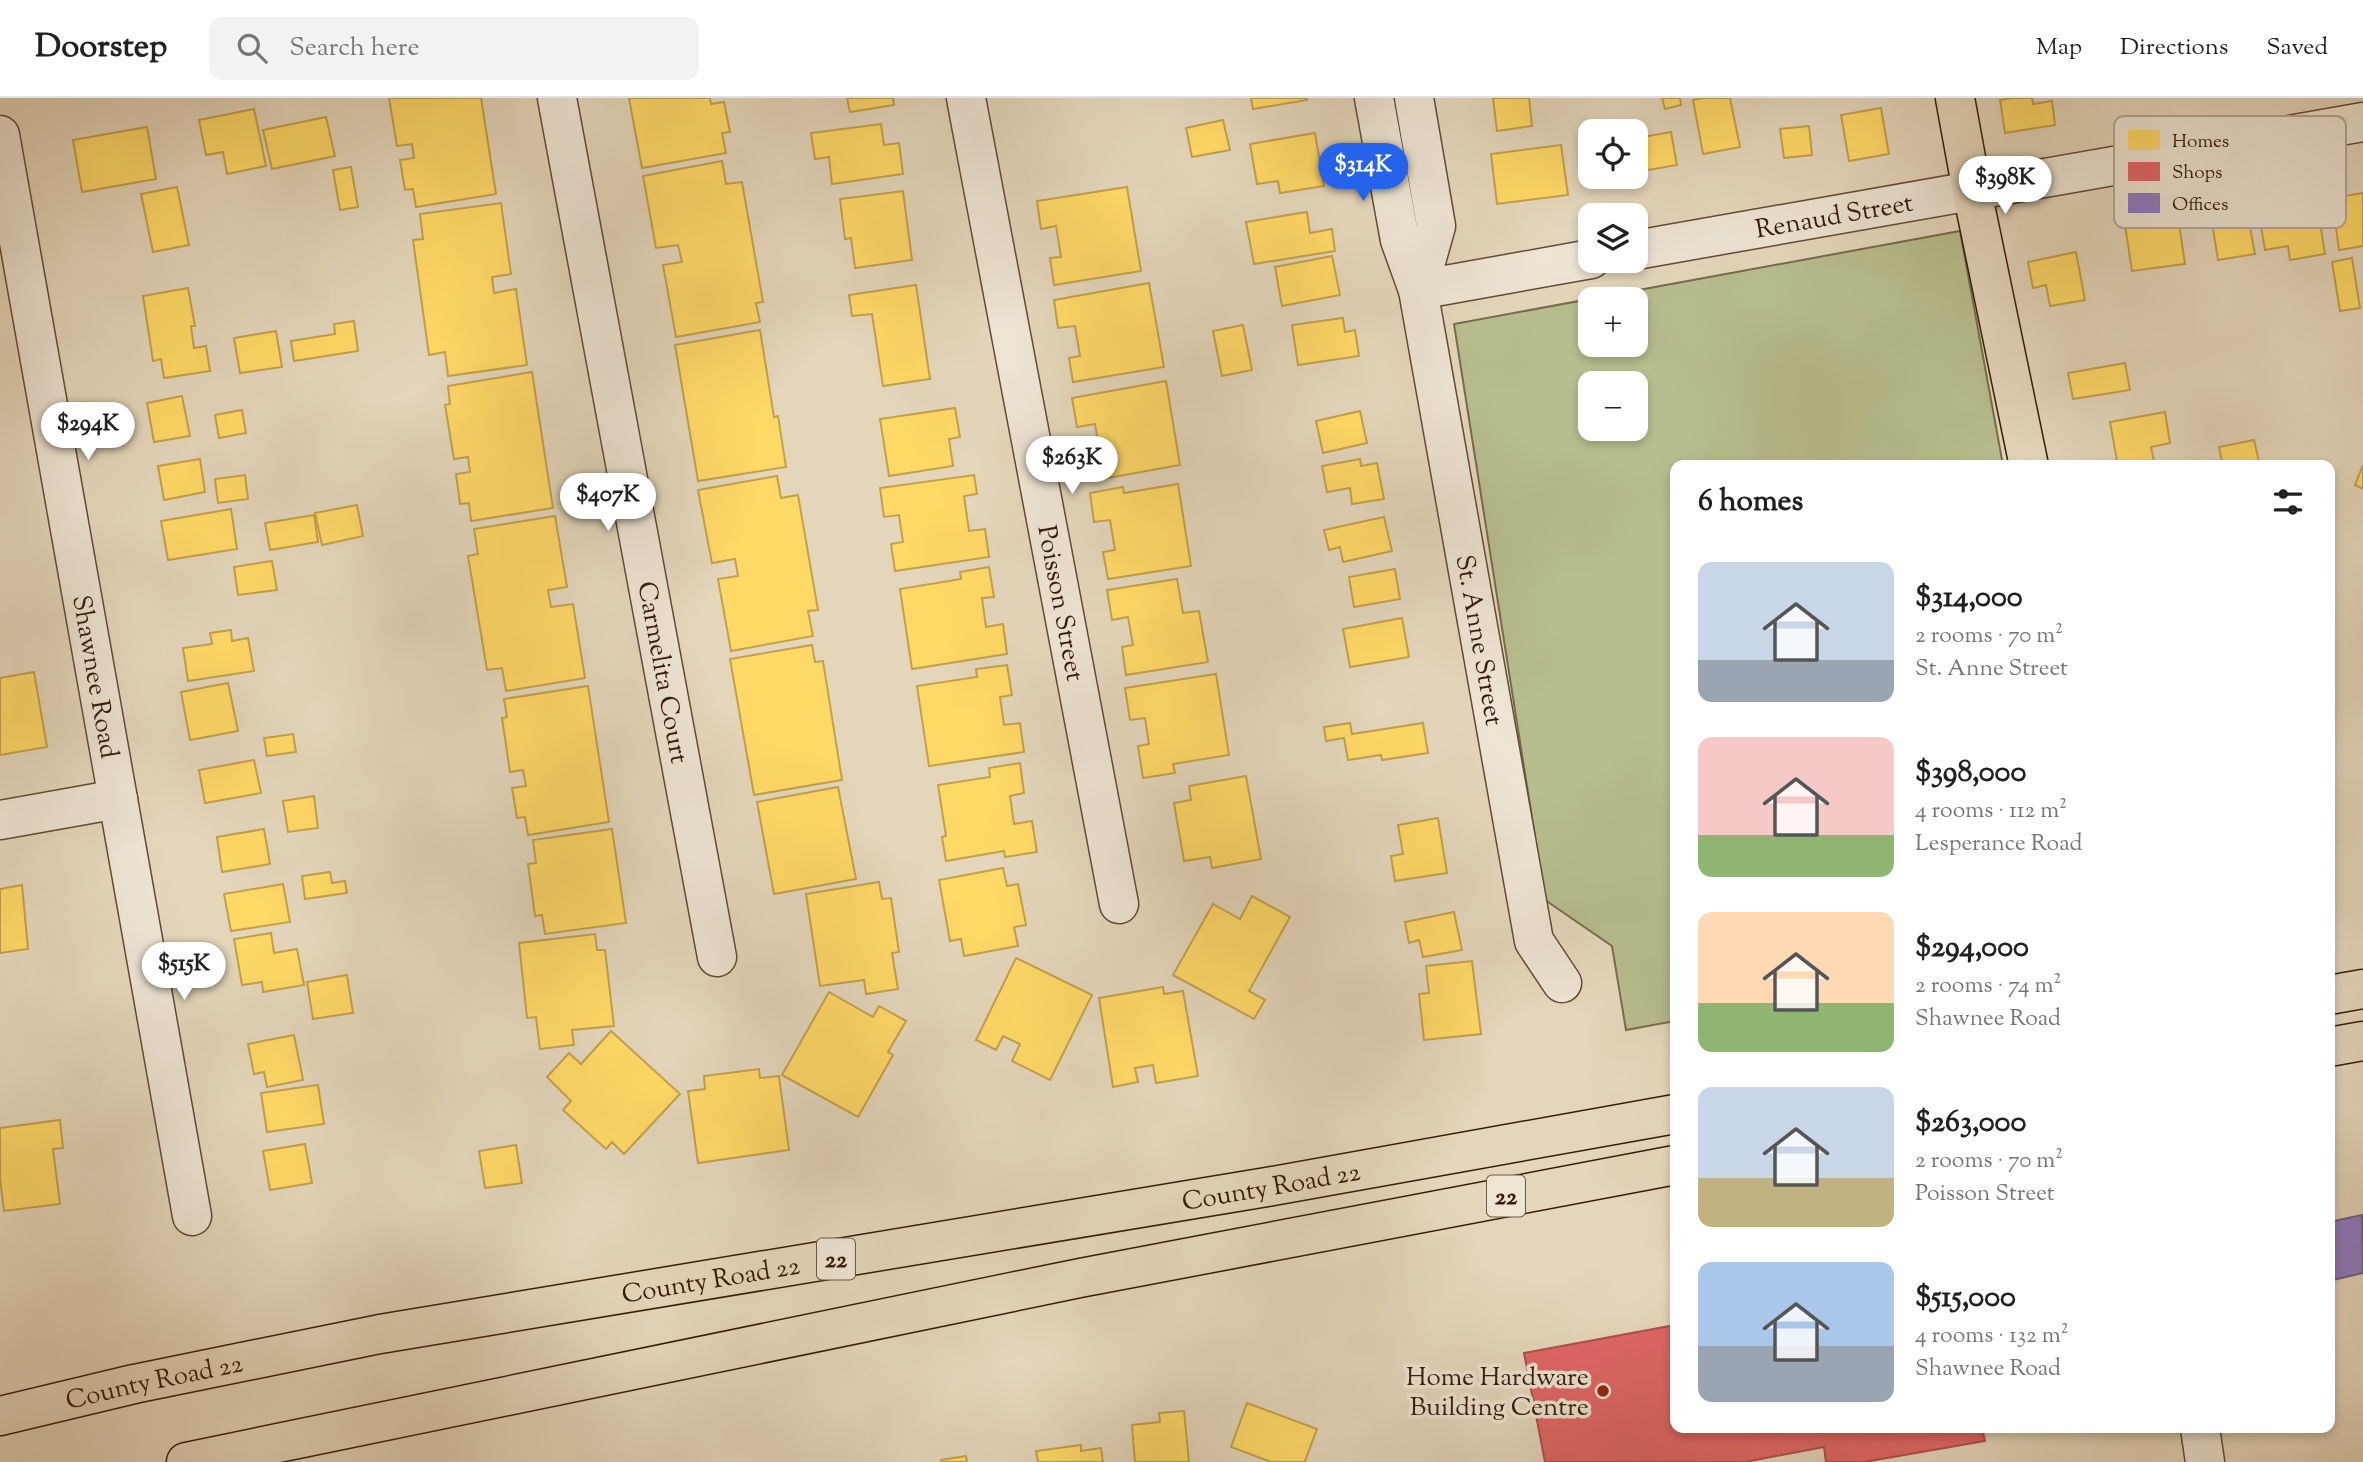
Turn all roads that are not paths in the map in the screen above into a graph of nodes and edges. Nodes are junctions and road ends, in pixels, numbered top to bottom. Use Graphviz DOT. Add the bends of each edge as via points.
graph roads {
  1 [pos="557,98"];
  2 [pos="966,98"];
  3 [pos="1374,98"];
  4 [pos="1414,98"];
  5 [pos="1955,98"];
  6 [pos="0,135"];
  7 [pos="2114,166"];
  8 [pos="1972,191"];
  9 [pos="1648,248"];
  10 [pos="1578,260"];
  11 [pos="1418,290"];
  12 [pos="2028,460"];
  13 [pos="118,799"];
  14 [pos="0,820"];
  15 [pos="1119,904"];
  16 [pos="717,957"];
  17 [pos="1562,983"];
  18 [pos="2363,989"];
  19 [pos="2335,994"];
  20 [pos="2363,1041"];
  21 [pos="2335,1045"];
  22 [pos="1670,1115"];
  23 [pos="1670,1166"];
  24 [pos="192,1216"];
  25 [pos="0,1416"];
  26 [pos="2201,1433"];
  27 [pos="186,1462"];
  28 [pos="2206,1462"];
  1 -- 16 [label="street, Carmelita Court"];
  2 -- 15 [label="street, Poisson Street"];
  3 -- 11 [label="street, St. Anne Street" via="1400,240"];
  4 -- 11 [label="street, St. Anne Street" via="1436,226"];
  5 -- 8 [label="main road"];
  6 -- 13 [label="street, Shawnee Road"];
  7 -- 8 [label="street, Renaud Street"];
  8 -- 9 [label="street, Renaud Street"];
  8 -- 12 [label="main road"];
  10 -- 11 [label="street"];
  11 -- 17 [label="street, St. Anne Street" via="1534,941"];
  13 -- 14 [label="street"];
  13 -- 24 [label="street, Shawnee Road"];
  18 -- 19 [label="main road"];
  20 -- 21 [label="main road"];
  22 -- 25 [label="main road, County Road 22 / 22" via="380,1335"];
  23 -- 27 [label="main road, County Road 22 / 22" via="1094,1275"];
  26 -- 28 [label="street"];
}
